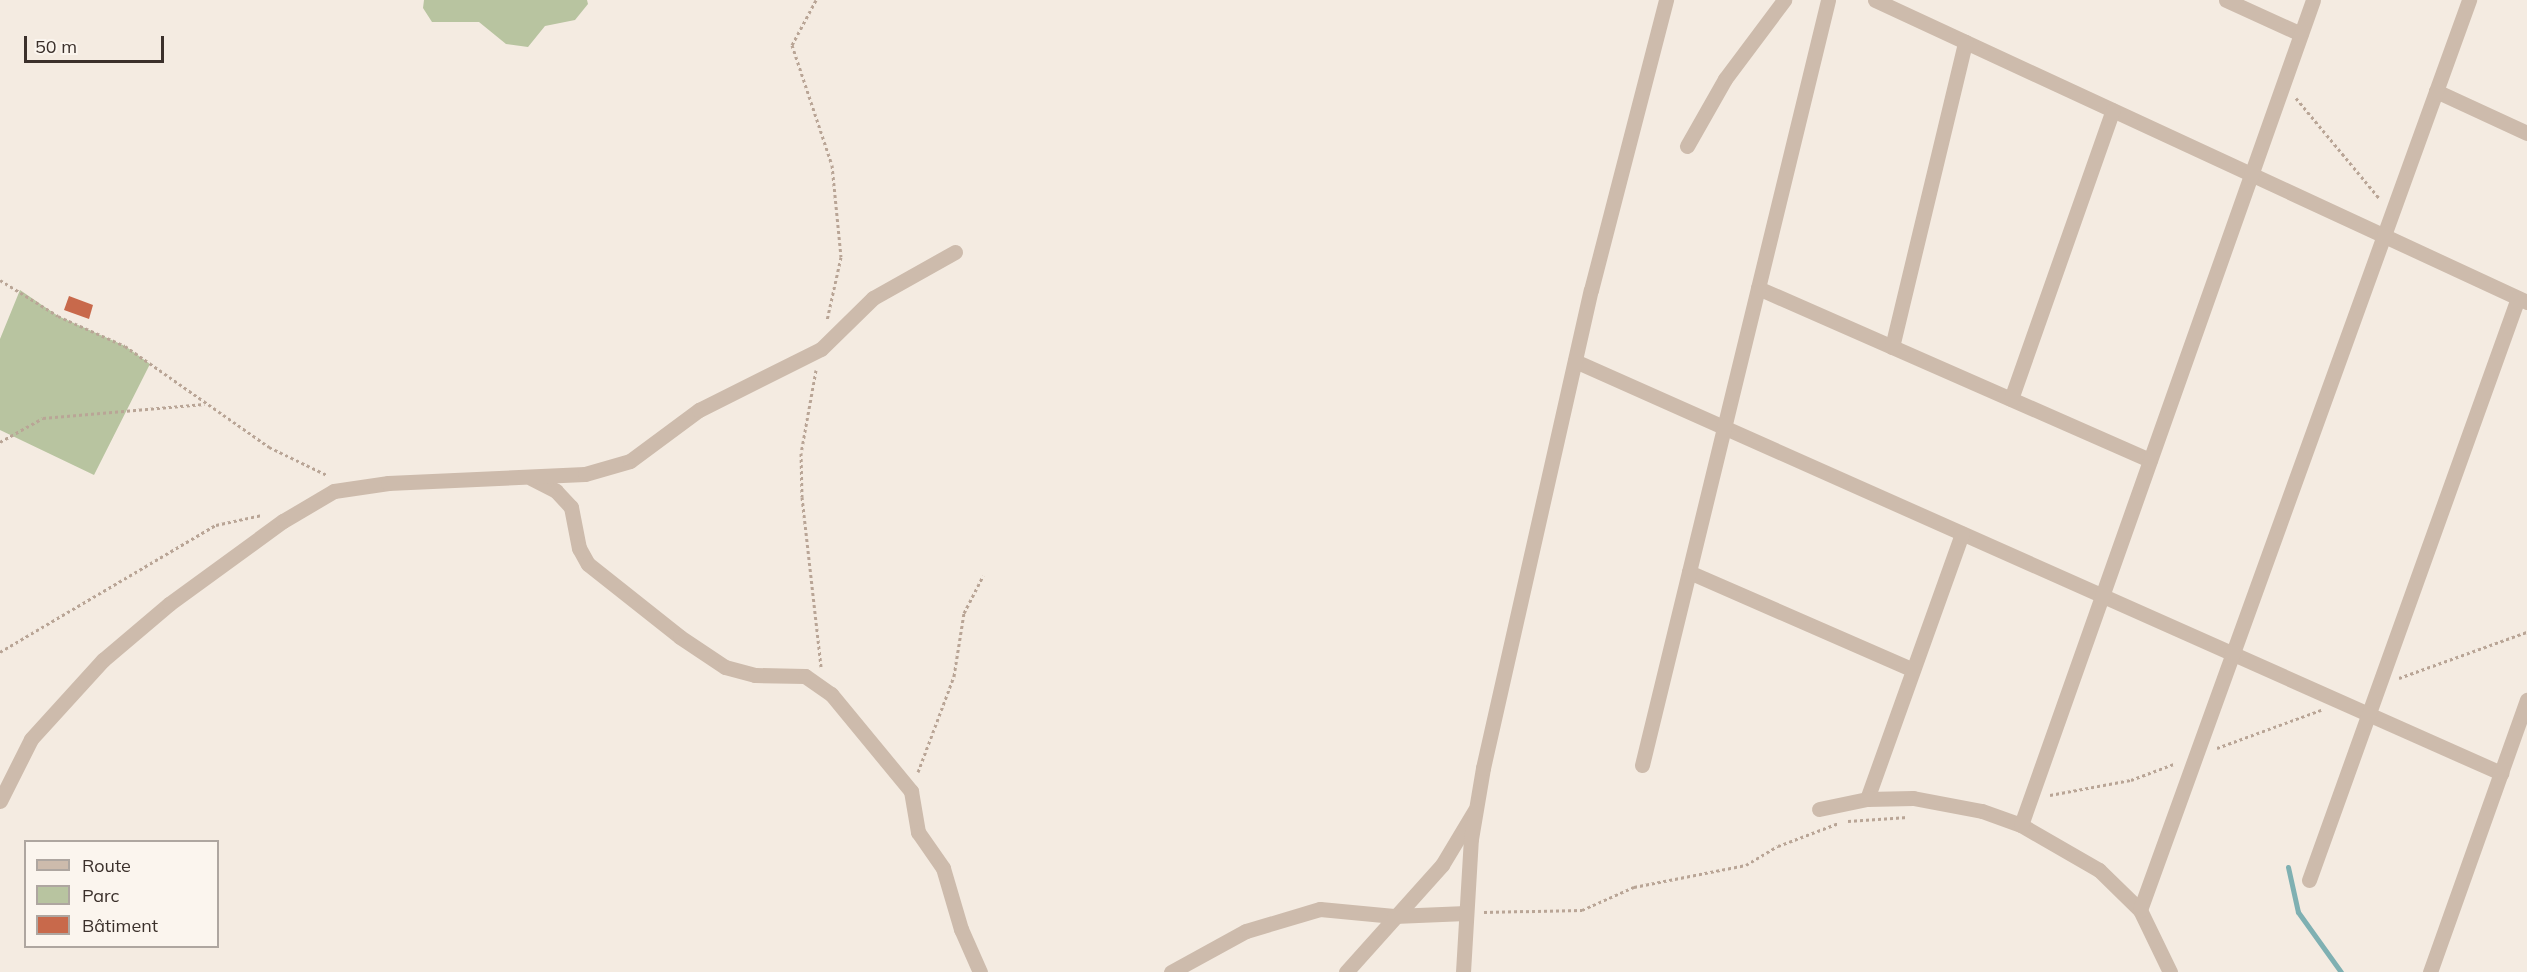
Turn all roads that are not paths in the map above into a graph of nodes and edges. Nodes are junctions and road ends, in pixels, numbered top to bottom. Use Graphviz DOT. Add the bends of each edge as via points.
graph roads {
  1 [pos="1666,0"];
  2 [pos="1784,0"];
  3 [pos="1828,0"];
  4 [pos="1875,0"];
  5 [pos="2226,0"];
  6 [pos="2313,0"];
  7 [pos="2469,0"];
  8 [pos="2301,34"];
  9 [pos="1965,42"];
  10 [pos="2436,91"];
  11 [pos="2113,110"];
  12 [pos="2527,133"];
  13 [pos="1687,146"];
  14 [pos="2250,174"];
  15 [pos="2383,236"];
  16 [pos="955,252"];
  17 [pos="1758,288"];
  18 [pos="2523,300"];
  19 [pos="1892,347"];
  20 [pos="1575,361"];
  21 [pos="2011,399"];
  22 [pos="1724,427"];
  23 [pos="2150,460"];
  24 [pos="531,478"];
  25 [pos="1962,533"];
  26 [pos="1689,572"];
  27 [pos="2103,595"];
  28 [pos="2233,653"];
  29 [pos="1913,670"];
  30 [pos="2527,700"];
  31 [pos="2369,714"];
  32 [pos="1642,765"];
  33 [pos="2501,773"];
  34 [pos="1867,799"];
  35 [pos="0,801"];
  36 [pos="1819,809"];
  37 [pos="1475,810"];
  38 [pos="2021,825"];
  39 [pos="2310,880"];
  40 [pos="2140,910"];
  41 [pos="1466,913"];
  42 [pos="1394,916"];
  43 [pos="980,972"];
  44 [pos="1171,972"];
  45 [pos="1347,972"];
  46 [pos="1462,972"];
  47 [pos="2170,972"];
  48 [pos="2430,972"];
  1 -- 20 [label="street"];
  2 -- 13 [label="street" via="1725,79"];
  3 -- 17 [label="street"];
  4 -- 9 [label="street"];
  5 -- 8 [label="street"];
  6 -- 8 [label="street"];
  7 -- 10 [label="street"];
  8 -- 14 [label="street"];
  9 -- 11 [label="street"];
  9 -- 19 [label="street"];
  10 -- 12 [label="street"];
  10 -- 15 [label="street"];
  11 -- 14 [label="street"];
  11 -- 21 [label="street"];
  14 -- 15 [label="street"];
  14 -- 23 [label="street"];
  15 -- 18 [label="street"];
  15 -- 28 [label="street"];
  16 -- 24 [label="street" via="873,298 821,349 699,410 630,461 585,474"];
  17 -- 19 [label="street"];
  17 -- 22 [label="street"];
  18 -- 31 [label="street"];
  19 -- 21 [label="street"];
  20 -- 22 [label="street"];
  20 -- 37 [label="street"];
  21 -- 23 [label="street"];
  22 -- 25 [label="street"];
  22 -- 26 [label="street"];
  23 -- 27 [label="street"];
  24 -- 35 [label="street" via="388,483 334,490 283,521 169,604 103,660 31,739"];
  24 -- 43 [label="street" via="556,491 571,507 579,548 588,564 680,637 725,667 755,675 805,676 831,694 910,791 918,832 942,868 961,929"];
  25 -- 27 [label="street"];
  25 -- 29 [label="street"];
  26 -- 29 [label="street"];
  26 -- 32 [label="street"];
  27 -- 28 [label="street"];
  27 -- 38 [label="street"];
  28 -- 31 [label="street"];
  28 -- 40 [label="street"];
  29 -- 34 [label="street"];
  30 -- 33 [label="street"];
  31 -- 33 [label="street"];
  31 -- 39 [label="street"];
  33 -- 48 [label="street"];
  34 -- 36 [label="street"];
  34 -- 38 [label="street" via="1913,798 1982,811"];
  37 -- 41 [label="street"];
  37 -- 42 [label="street" via="1442,865"];
  38 -- 40 [label="street" via="2099,870"];
  40 -- 47 [label="street"];
  41 -- 42 [label="street"];
  41 -- 46 [label="street"];
  42 -- 44 [label="street" via="1320,909 1246,931"];
  42 -- 45 [label="street"];
}
